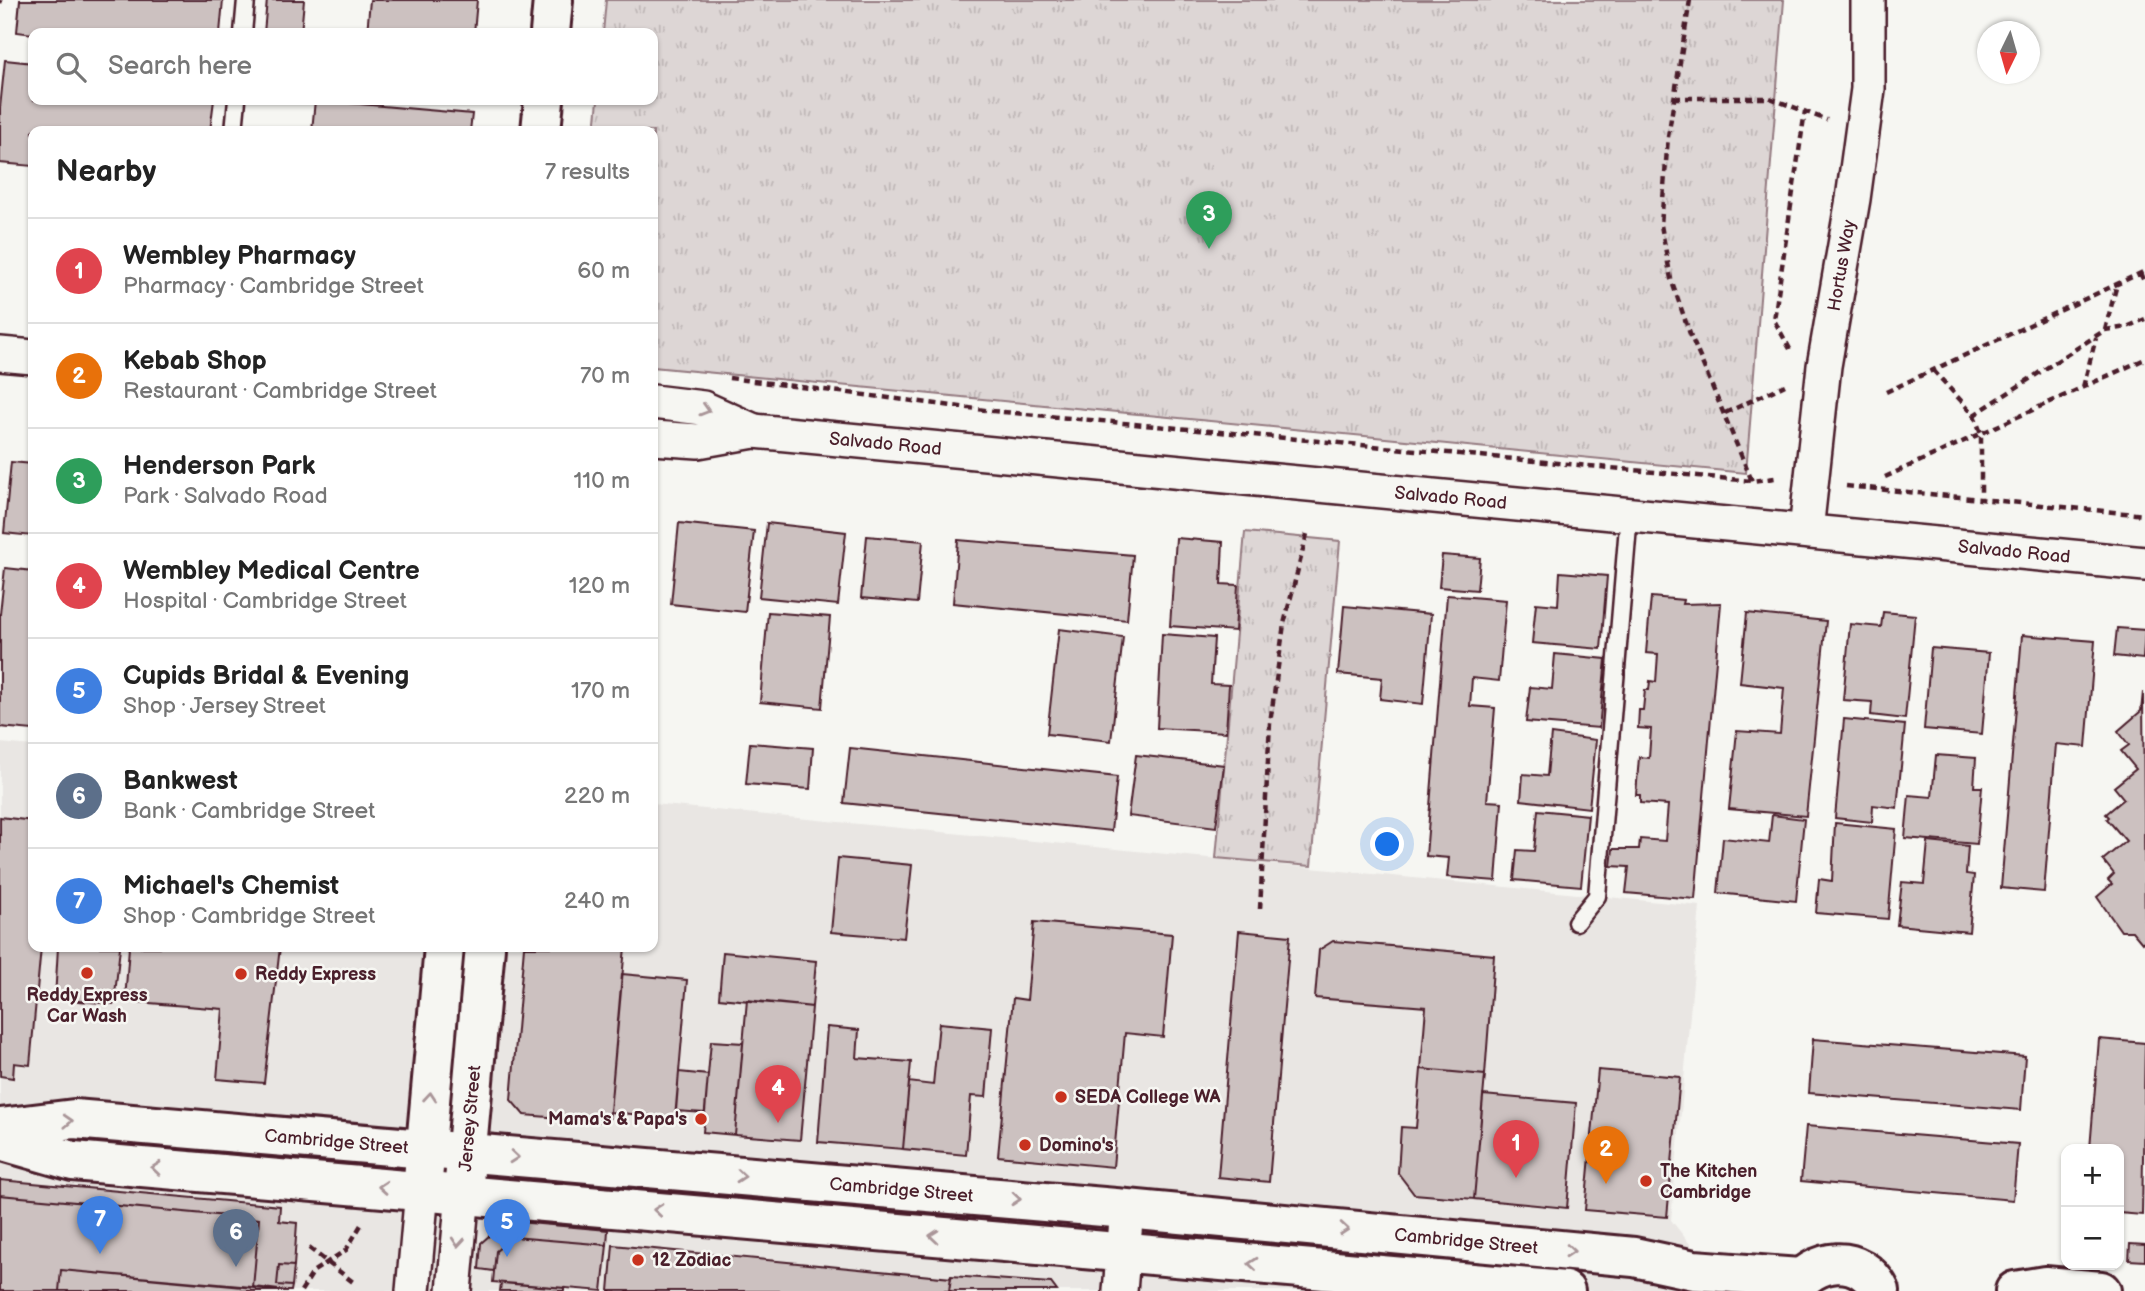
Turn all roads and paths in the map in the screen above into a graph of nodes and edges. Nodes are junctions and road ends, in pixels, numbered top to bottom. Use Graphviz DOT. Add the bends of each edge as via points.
graph roads {
  1 [pos="246,0"];
  2 [pos="553,0"];
  3 [pos="1690,0"];
  4 [pos="1868,0"];
  5 [pos="243,28"];
  6 [pos="550,28"];
  7 [pos="1674,98"];
  8 [pos="237,105"];
  9 [pos="544,105"];
  10 [pos="1805,111"];
  11 [pos="234,126"];
  12 [pos="541,126"];
  13 [pos="1862,134"];
  14 [pos="2143,272"];
  15 [pos="2145,283"];
  16 [pos="2117,284"];
  17 [pos="2145,318"];
  18 [pos="2105,330"];
  19 [pos="2096,336"];
  20 [pos="1791,351"];
  21 [pos="0,354"];
  22 [pos="28,357"];
  23 [pos="2145,359"];
  24 [pos="1933,370"];
  25 [pos="721,377"];
  26 [pos="1795,380"];
  27 [pos="2083,388"];
  28 [pos="1886,392"];
  29 [pos="658,403"];
  30 [pos="1725,413"];
  31 [pos="1974,415"];
  32 [pos="754,431"];
  33 [pos="1981,433"];
  34 [pos="658,438"];
  35 [pos="1885,477"];
  36 [pos="1766,478"];
  37 [pos="1752,481"];
  38 [pos="1852,486"];
  39 [pos="1981,499"];
  40 [pos="1629,514"];
  41 [pos="2145,515"];
  42 [pos="1806,531"];
  43 [pos="1307,534"];
  44 [pos="2145,564"];
  45 [pos="1261,909"];
  46 [pos="1576,922"];
  47 [pos="444,952"];
  48 [pos="485,952"];
  49 [pos="0,1128"];
  50 [pos="0,1140"];
  51 [pos="426,1149"];
  52 [pos="466,1153"];
  53 [pos="422,1190"];
  54 [pos="463,1193"];
  55 [pos="1127,1209"];
  56 [pos="365,1219"];
  57 [pos="309,1248"];
  58 [pos="1124,1253"];
  59 [pos="328,1263"];
  60 [pos="353,1282"];
  61 [pos="1796,1284"];
  62 [pos="301,1291"];
  63 [pos="412,1291"];
  64 [pos="454,1291"];
  65 [pos="1120,1291"];
  66 [pos="1565,1291"];
  67 [pos="1880,1291"];
  68 [pos="2015,1291"];
  69 [pos="2101,1291"];
  1 -- 5 [label="lane"];
  2 -- 6 [label="main road"];
  3 -- 7 [label="path"];
  4 -- 13 [label="street, Hortus Way" via="1868,89"];
  7 -- 10 [label="path" via="1770,98"];
  7 -- 30 [label="path" via="1661,225 1671,279"];
  8 -- 11 [label="lane"];
  9 -- 12 [label="main road"];
  10 -- 13 [label="path"];
  10 -- 20 [label="path" via="1774,320"];
  13 -- 42 [label="street, Hortus Way" via="1821,392"];
  14 -- 15 [label="path"];
  14 -- 16 [label="path"];
  16 -- 18 [label="path"];
  16 -- 24 [label="path"];
  17 -- 18 [label="path"];
  18 -- 19 [label="path"];
  19 -- 27 [label="path"];
  19 -- 31 [label="path"];
  21 -- 22 [label="street"];
  23 -- 27 [label="path"];
  24 -- 28 [label="path"];
  24 -- 31 [label="path"];
  25 -- 37 [label="path" via="993,411"];
  26 -- 30 [label="path"];
  27 -- 33 [label="path"];
  29 -- 32 [label="street, Salvado Road, one-way" via="703,408"];
  30 -- 37 [label="path"];
  31 -- 33 [label="path"];
  32 -- 34 [label="street, Salvado Road" via="698,441"];
  32 -- 40 [label="street, Salvado Road"];
  33 -- 35 [label="path"];
  33 -- 39 [label="path"];
  36 -- 37 [label="path"];
  38 -- 39 [label="path"];
  39 -- 41 [label="path"];
  40 -- 42 [label="street, Salvado Road"];
  40 -- 46 [label="lane" via="1597,897"];
  42 -- 44 [label="street, Salvado Road"];
  43 -- 45 [label="path" via="1284,624 1270,723"];
  51 -- 47 [label="main road, one-way"];
  48 -- 52 [label="main road, Jersey Street"];
  49 -- 51 [label="main road, Cambridge Street, one-way" via="74,1119"];
  53 -- 50 [label="main road, one-way" via="73,1161"];
  51 -- 52 [label="main road, Cambridge Street"];
  51 -- 53 [label="main road"];
  52 -- 54 [label="main road, Jersey Street"];
  52 -- 55 [label="main road, Cambridge Street, one-way"];
  53 -- 54 [label="main road"];
  53 -- 63 [label="street"];
  58 -- 54 [label="main road, one-way"];
  54 -- 64 [label="street, Jersey Street, one-way"];
  55 -- 58 [label="street"];
  55 -- 61 [label="main road, Cambridge Street, one-way" via="1634,1257"];
  56 -- 59 [label="path" via="346,1250"];
  57 -- 59 [label="path"];
  58 -- 65 [label="street"];
  66 -- 58 [label="main road, one-way" via="1309,1275"];
  59 -- 60 [label="path"];
  59 -- 62 [label="path" via="314,1271"];
  61 -- 67 [label="main road" via="1814,1267 1848,1263 1863,1270"];
  68 -- 69 [label="main road" via="2045,1286"];
}
